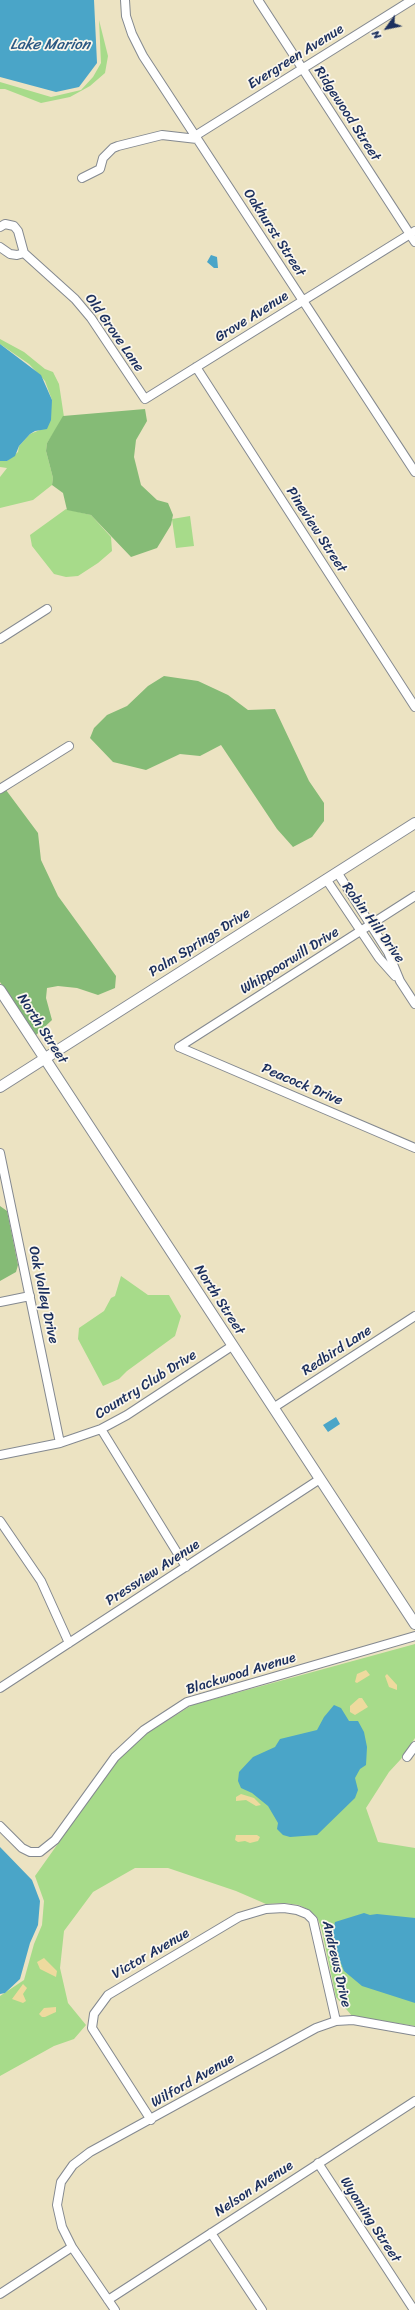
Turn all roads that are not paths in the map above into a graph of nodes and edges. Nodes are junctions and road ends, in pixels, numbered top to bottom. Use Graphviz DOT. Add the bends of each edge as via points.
graph roads {
  1 [pos="258,0"];
  2 [pos="412,0"];
  3 [pos="125,1"];
  4 [pos="415,6"];
  5 [pos="302,68"];
  6 [pos="196,138"];
  7 [pos="82,178"];
  8 [pos="0,227"];
  9 [pos="413,236"];
  10 [pos="0,247"];
  11 [pos="24,253"];
  12 [pos="302,301"];
  13 [pos="196,367"];
  14 [pos="145,399"];
  15 [pos="415,472"];
  16 [pos="47,610"];
  17 [pos="0,639"];
  18 [pos="415,707"];
  19 [pos="69,746"];
  20 [pos="0,789"];
  21 [pos="415,823"];
  22 [pos="337,872"];
  23 [pos="326,879"];
  24 [pos="415,896"];
  25 [pos="371,924"];
  26 [pos="361,931"];
  27 [pos="400,981"];
  28 [pos="0,990"];
  29 [pos="415,1004"];
  30 [pos="179,1047"];
  31 [pos="44,1058"];
  32 [pos="0,1087"];
  33 [pos="415,1148"];
  34 [pos="0,1153"];
  35 [pos="30,1296"];
  36 [pos="0,1302"];
  37 [pos="415,1316"];
  38 [pos="232,1346"];
  39 [pos="273,1408"];
  40 [pos="101,1429"];
  41 [pos="60,1443"];
  42 [pos="0,1455"];
  43 [pos="320,1478"];
  44 [pos="0,1522"];
  45 [pos="186,1567"];
  46 [pos="415,1624"];
  47 [pos="415,1636"];
  48 [pos="69,1642"];
  49 [pos="0,1688"];
  50 [pos="415,1746"];
  51 [pos="407,1757"];
  52 [pos="0,1826"];
  53 [pos="239,1917"];
  54 [pos="336,2021"];
  55 [pos="415,2030"];
  56 [pos="415,2101"];
  57 [pos="151,2120"];
  58 [pos="318,2163"];
  59 [pos="211,2233"];
  60 [pos="72,2247"];
  61 [pos="0,2294"];
  62 [pos="108,2300"];
  63 [pos="115,2310"];
  64 [pos="262,2310"];
  65 [pos="414,2310"];
  1 -- 5 [label="street, Ridgewood Street"];
  2 -- 4 [label="street"];
  2 -- 5 [label="street, Evergreen Avenue"];
  3 -- 6 [label="street, Oakhurst Street" via="132,34 143,56"];
  5 -- 6 [label="street, Evergreen Avenue"];
  5 -- 9 [label="street, Ridgewood Street"];
  6 -- 7 [label="street" via="162,135 118,146 103,158 100,169"];
  6 -- 12 [label="street, Oakhurst Street"];
  8 -- 11 [label="street" via="5,224 14,226 18,231"];
  9 -- 12 [label="street, Grove Avenue"];
  10 -- 11 [label="street" via="17,256"];
  11 -- 14 [label="street, Old Grove Lane" via="76,299"];
  12 -- 13 [label="street, Grove Avenue"];
  12 -- 15 [label="street, Oakhurst Street"];
  13 -- 14 [label="street, Grove Avenue"];
  13 -- 18 [label="street, Pineview Street"];
  16 -- 17 [label="street"];
  19 -- 20 [label="street"];
  21 -- 22 [label="street, Palm Springs Drive"];
  22 -- 23 [label="street, Palm Springs Drive"];
  22 -- 25 [label="street, Robin Hill Drive"];
  23 -- 26 [label="street, Robin Hill Drive"];
  23 -- 31 [label="street, Palm Springs Drive"];
  24 -- 25 [label="street, Whippoorwill Drive"];
  25 -- 26 [label="street, Whippoorwill Drive"];
  25 -- 27 [label="street, Robin Hill Drive" via="388,952"];
  26 -- 27 [label="street, Robin Hill Drive" via="379,958"];
  26 -- 30 [label="street, Whippoorwill Drive"];
  27 -- 29 [label="street, Robin Hill Drive"];
  28 -- 31 [label="street, North Street"];
  30 -- 33 [label="street, Peacock Drive"];
  31 -- 32 [label="street, Palm Springs Drive"];
  31 -- 38 [label="street, North Street"];
  34 -- 35 [label="street, Oak Valley Drive"];
  35 -- 36 [label="street"];
  35 -- 41 [label="street, Oak Valley Drive"];
  37 -- 39 [label="street, Redbird Lane"];
  38 -- 39 [label="street, North Street"];
  38 -- 40 [label="street, Country Club Drive" via="127,1415"];
  39 -- 43 [label="street, North Street"];
  40 -- 41 [label="street, Country Club Drive"];
  40 -- 45 [label="street"];
  41 -- 42 [label="street, Country Club Drive"];
  43 -- 45 [label="street, Pressview Avenue"];
  43 -- 46 [label="street, North Street"];
  44 -- 48 [label="street" via="41,1581"];
  45 -- 48 [label="street, Pressview Avenue"];
  47 -- 52 [label="street, Blackwood Avenue" via="187,1702 144,1730 115,1757 55,1840 40,1852 30,1852 22,1848"];
  48 -- 49 [label="street, Pressview Avenue"];
  50 -- 51 [label="street"];
  53 -- 54 [label="street, Andrews Drive" via="266,1909 284,1908 302,1912 314,1920"];
  53 -- 57 [label="street, Victor Avenue" via="108,1995 94,2014 92,2028"];
  54 -- 55 [label="street, Wilford Avenue" via="353,2020"];
  54 -- 57 [label="street, Wilford Avenue" via="291,2040"];
  56 -- 58 [label="street, Nelson Avenue"];
  57 -- 60 [label="street, Wilford Avenue" via="90,2152 73,2165 61,2182 57,2205 62,2227"];
  58 -- 59 [label="street, Nelson Avenue"];
  58 -- 65 [label="street, Wyoming Street"];
  59 -- 62 [label="street, Nelson Avenue"];
  59 -- 64 [label="street"];
  60 -- 61 [label="street"];
  60 -- 62 [label="street, Wilford Avenue"];
  62 -- 63 [label="street, Wilford Avenue"];
}
